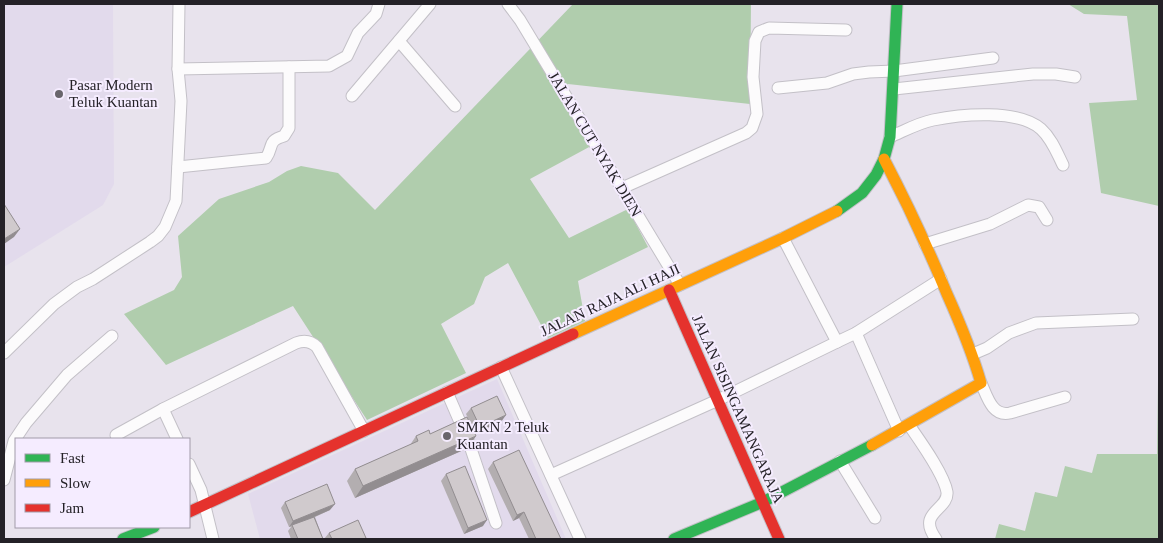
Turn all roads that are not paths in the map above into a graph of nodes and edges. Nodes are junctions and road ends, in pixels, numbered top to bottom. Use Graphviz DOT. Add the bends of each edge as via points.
graph roads {
  1 [pos="179,4"];
  2 [pos="379,4"];
  3 [pos="430,4"];
  4 [pos="508,4"];
  5 [pos="897,4"];
  6 [pos="846,30"];
  7 [pos="399,41"];
  8 [pos="993,58"];
  9 [pos="289,67"];
  10 [pos="178,69"];
  11 [pos="894,70"];
  12 [pos="1076,77"];
  13 [pos="778,88"];
  14 [pos="894,89"];
  15 [pos="352,96"];
  16 [pos="455,106"];
  17 [pos="890,137"];
  18 [pos="884,159"];
  19 [pos="1063,166"];
  20 [pos="178,167"];
  21 [pos="622,188"];
  22 [pos="1047,220"];
  23 [pos="783,238"];
  24 [pos="925,244"];
  25 [pos="941,279"];
  26 [pos="680,285"];
  27 [pos="669,290"];
  28 [pos="1133,319"];
  29 [pos="856,332"];
  30 [pos="112,336"];
  31 [pos="837,342"];
  32 [pos="4,353"];
  33 [pos="973,354"];
  34 [pos="501,367"];
  35 [pos="981,383"];
  36 [pos="448,392"];
  37 [pos="1065,396"];
  38 [pos="718,400"];
  39 [pos="164,409"];
  40 [pos="904,428"];
  41 [pos="364,431"];
  42 [pos="116,435"];
  43 [pos="16,438"];
  44 [pos="177,438"];
  45 [pos="15,440"];
  46 [pos="840,461"];
  47 [pos="190,466"];
  48 [pos="550,475"];
  49 [pos="4,480"];
  50 [pos="763,502"];
  51 [pos="204,506"];
  52 [pos="190,512"];
  53 [pos="874,518"];
  54 [pos="496,523"];
  55 [pos="151,528"];
  56 [pos="123,539"];
  57 [pos="213,539"];
  58 [pos="580,539"];
  59 [pos="674,539"];
  60 [pos="779,539"];
  61 [pos="936,539"];
  1 -- 10 [label="street"];
  2 -- 9 [label="street" via="376,14 358,33 347,56 329,66"];
  3 -- 7 [label="street"];
  4 -- 21 [label="street, JALAN CUT NYAK DIEN"];
  5 -- 11 [label="street, JALAN RAJA ALI HAJI"];
  6 -- 21 [label="street" via="762,30 753,49 757,114 752,128"];
  7 -- 15 [label="street"];
  7 -- 16 [label="street"];
  8 -- 11 [label="street"];
  9 -- 10 [label="street"];
  9 -- 20 [label="street" via="289,128 284,136 274,139 266,158"];
  10 -- 20 [label="street"];
  11 -- 13 [label="street" via="853,74 827,83"];
  11 -- 14 [label="street, JALAN RAJA ALI HAJI"];
  12 -- 14 [label="street" via="1033,74"];
  14 -- 17 [label="street, JALAN RAJA ALI HAJI"];
  17 -- 18 [label="street, JALAN RAJA ALI HAJI"];
  17 -- 19 [label="street" via="933,120 1015,116 1040,128 1049,137"];
  18 -- 23 [label="street, JALAN RAJA ALI HAJI" via="862,193 834,213"];
  18 -- 24 [label="street"];
  20 -- 32 [label="street" via="176,201 158,236 54,304"];
  21 -- 26 [label="street, JALAN CUT NYAK DIEN"];
  22 -- 24 [label="street" via="1039,208 1028,205 990,224"];
  23 -- 26 [label="street, JALAN RAJA ALI HAJI"];
  23 -- 31 [label="street"];
  24 -- 25 [label="street"];
  25 -- 29 [label="street"];
  25 -- 33 [label="street"];
  26 -- 27 [label="street, JALAN RAJA ALI HAJI"];
  27 -- 34 [label="street, JALAN RAJA ALI HAJI"];
  27 -- 38 [label="street, JALAN SISINGAMANGARAJA"];
  28 -- 33 [label="street" via="1036,323 1009,333"];
  29 -- 31 [label="street"];
  29 -- 40 [label="street"];
  30 -- 43 [label="street" via="67,375"];
  31 -- 38 [label="street"];
  33 -- 35 [label="street"];
  34 -- 36 [label="street, JALAN RAJA ALI HAJI"];
  34 -- 48 [label="street"];
  35 -- 37 [label="street" via="994,409 1000,414"];
  35 -- 40 [label="street"];
  36 -- 41 [label="street, JALAN RAJA ALI HAJI"];
  36 -- 54 [label="street"];
  38 -- 48 [label="street"];
  38 -- 50 [label="street, JALAN SISINGAMANGARAJA"];
  39 -- 41 [label="street" via="305,341 317,347"];
  39 -- 42 [label="street"];
  39 -- 44 [label="street"];
  40 -- 46 [label="street"];
  40 -- 61 [label="street" via="936,467 947,494 930,519 929,525"];
  41 -- 51 [label="street, JALAN RAJA ALI HAJI"];
  45 -- 49 [label="street"];
  46 -- 50 [label="street"];
  46 -- 53 [label="street"];
  47 -- 51 [label="street"];
  48 -- 58 [label="street"];
  50 -- 59 [label="street"];
  50 -- 60 [label="street, JALAN SISINGAMANGARAJA"];
  51 -- 52 [label="street, JALAN RAJA ALI HAJI"];
  51 -- 57 [label="street"];
  55 -- 56 [label="street"];
}
